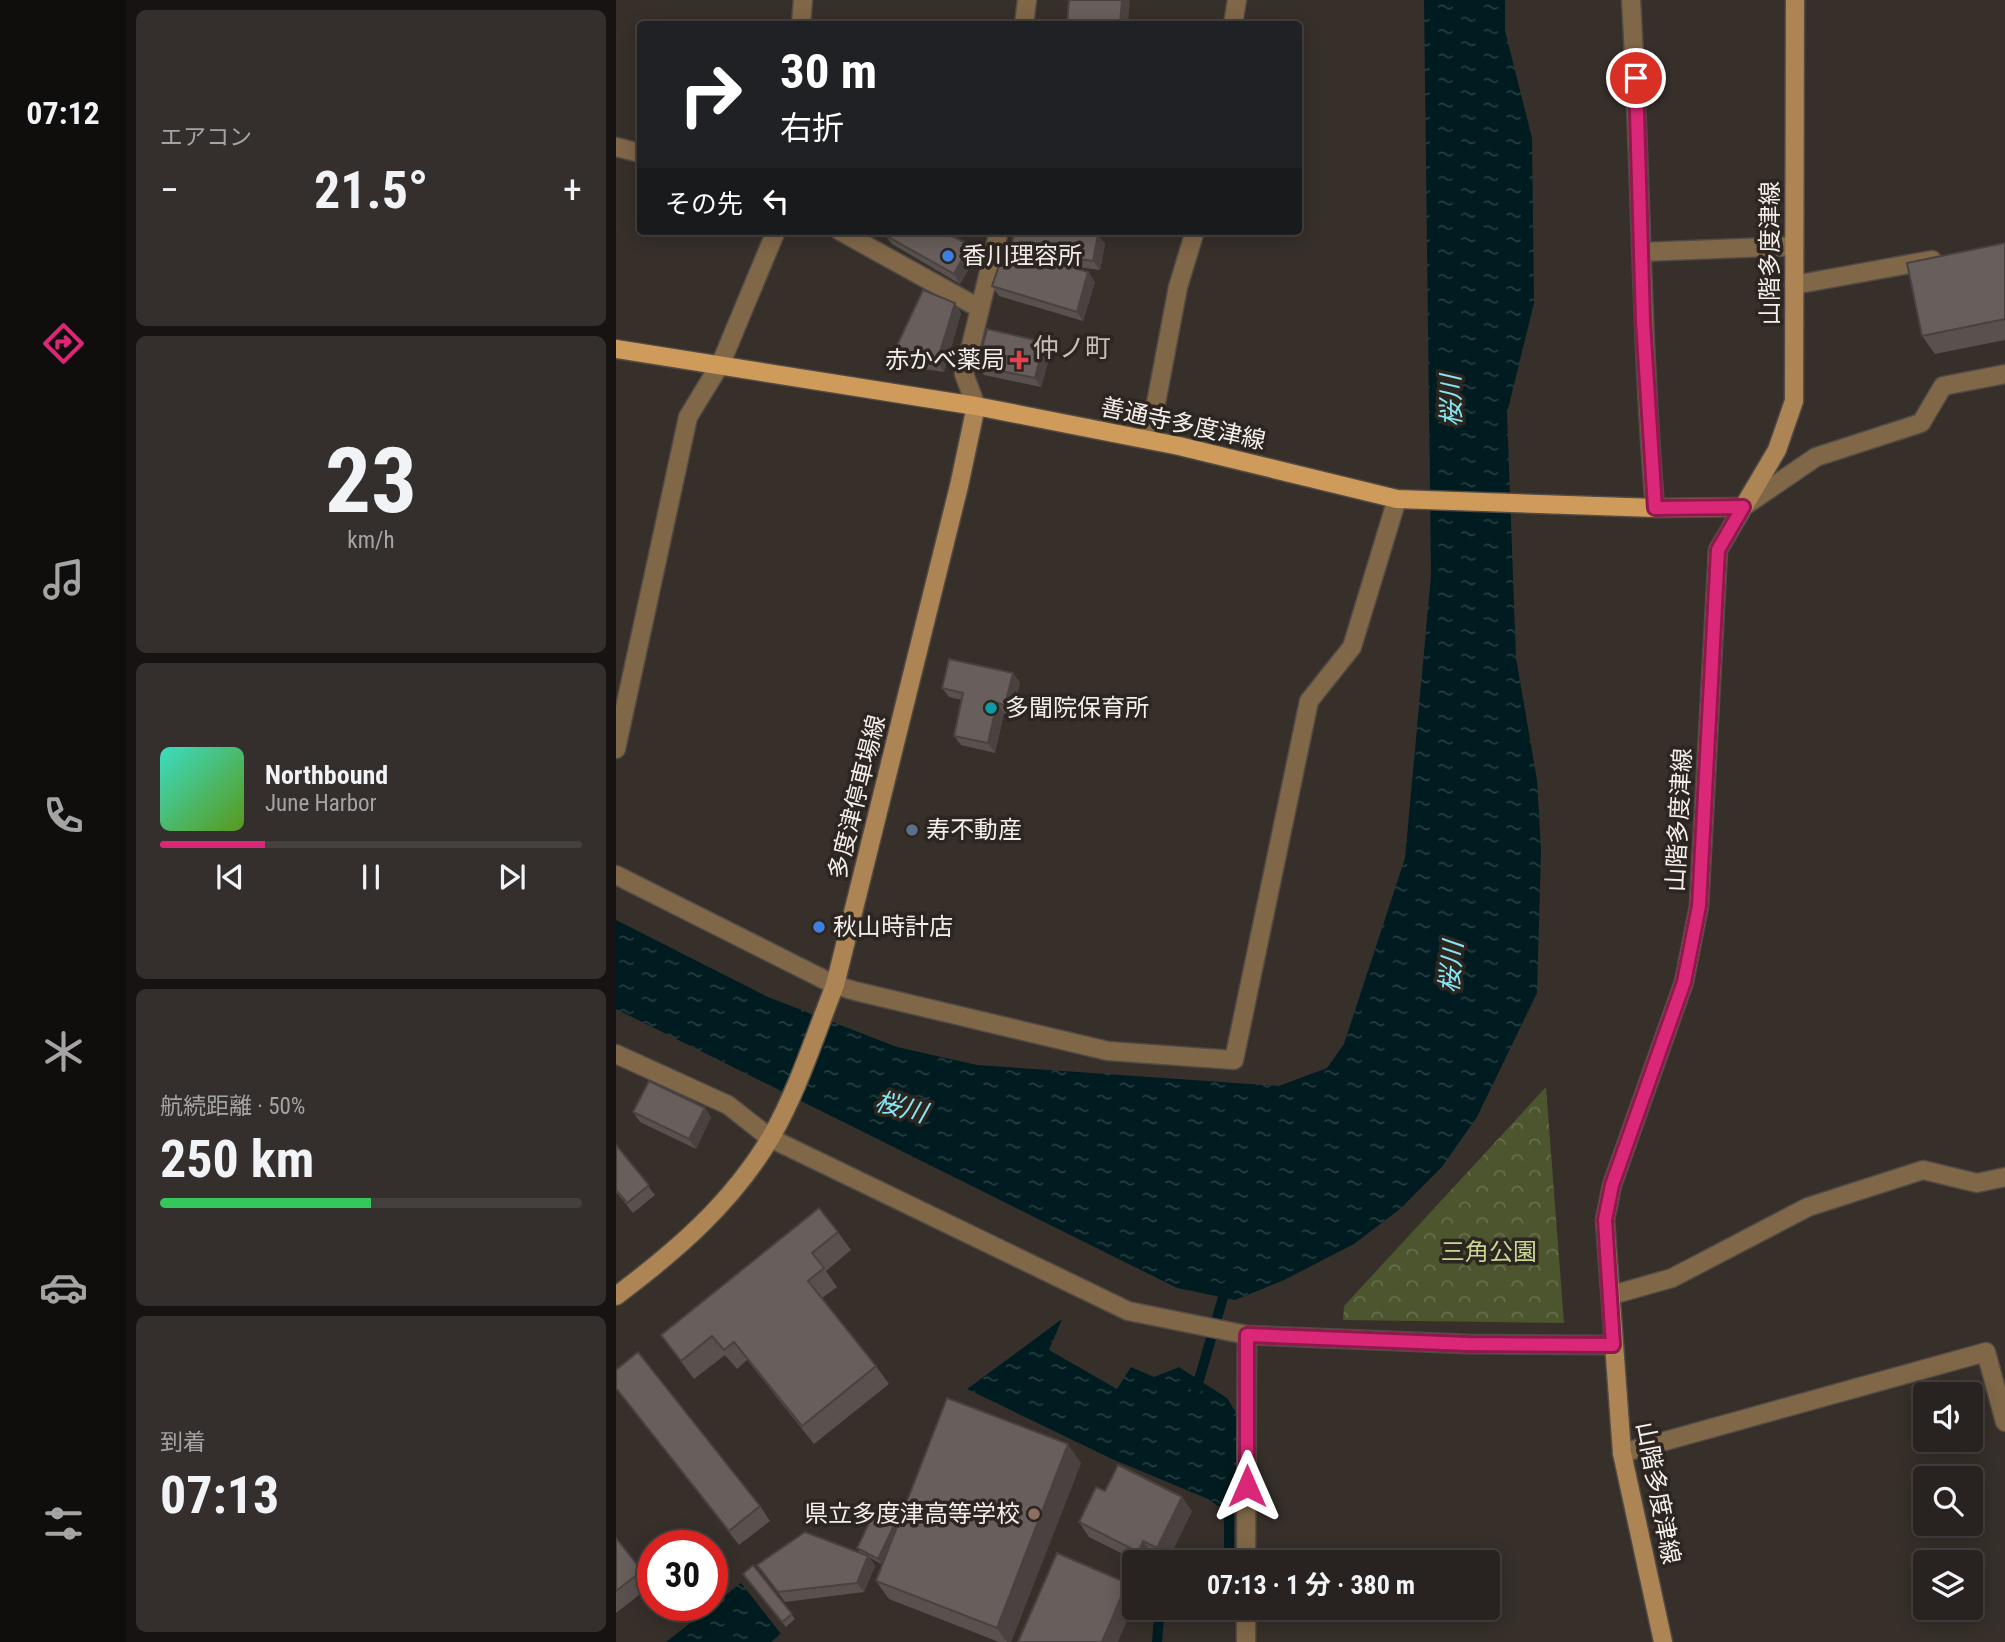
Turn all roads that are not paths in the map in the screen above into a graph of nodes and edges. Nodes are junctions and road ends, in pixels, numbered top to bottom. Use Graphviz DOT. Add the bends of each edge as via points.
graph roads {
  1 [pos="803,0"];
  2 [pos="1027,0"];
  3 [pos="1237,0"];
  4 [pos="1632,0"];
  5 [pos="1795,0"];
  6 [pos="801,21"];
  7 [pos="1024,21"];
  8 [pos="1234,21"];
  9 [pos="616,147"];
  10 [pos="637,152"];
  11 [pos="774,235"];
  12 [pos="847,235"];
  13 [pos="998,235"];
  14 [pos="1194,235"];
  15 [pos="1794,246"];
  16 [pos="1642,252"];
  17 [pos="1952,256"];
  18 [pos="1794,285"];
  19 [pos="979,308"];
  20 [pos="616,349"];
  21 [pos="721,363"];
  22 [pos="2005,374"];
  23 [pos="976,406"];
  24 [pos="1149,440"];
  25 [pos="1398,499"];
  26 [pos="1743,507"];
  27 [pos="1655,508"];
  28 [pos="616,749"];
  29 [pos="616,875"];
  30 [pos="835,985"];
  31 [pos="616,1054"];
  32 [pos="770,1138"];
  33 [pos="2005,1177"];
  34 [pos="1612,1294"];
  35 [pos="616,1296"];
  36 [pos="1247,1335"];
  37 [pos="1613,1345"];
  38 [pos="2005,1422"];
  39 [pos="1622,1453"];
  40 [pos="1246,1550"];
  41 [pos="1246,1620"];
  42 [pos="1246,1642"];
  43 [pos="1663,1642"];
  1 -- 6 [label="street"];
  2 -- 7 [label="street"];
  3 -- 8 [label="street"];
  4 -- 16 [label="street"];
  5 -- 15 [label="main road, 山階多度津線"];
  9 -- 10 [label="street"];
  11 -- 21 [label="street"];
  12 -- 19 [label="street"];
  13 -- 19 [label="street"];
  14 -- 24 [label="street" via="1178,287"];
  15 -- 16 [label="street"];
  15 -- 18 [label="main road, 山階多度津線"];
  16 -- 27 [label="street"];
  17 -- 18 [label="street"];
  18 -- 26 [label="main road, 山階多度津線" via="1794,401 1777,450"];
  19 -- 23 [label="street" via="964,374"];
  20 -- 21 [label="main road, 善通寺多度津線"];
  21 -- 23 [label="main road, 善通寺多度津線"];
  21 -- 28 [label="street" via="688,417"];
  22 -- 26 [label="street" via="1943,386 1920,423 1816,457"];
  23 -- 24 [label="main road, 善通寺多度津線"];
  23 -- 30 [label="main road, 多度津停車場線"];
  24 -- 25 [label="main road, 善通寺多度津線"];
  25 -- 27 [label="main road, 善通寺多度津線"];
  25 -- 30 [label="street" via="1352,647 1309,701 1234,1060 1108,1051"];
  26 -- 27 [label="main road, 善通寺多度津線"];
  26 -- 34 [label="main road, 山階多度津線" via="1718,550 1699,906 1684,982 1612,1185 1605,1220"];
  29 -- 30 [label="street"];
  30 -- 32 [label="main road, 多度津停車場線"];
  31 -- 32 [label="street" via="727,1105"];
  32 -- 35 [label="main road, 多度津停車場線" via="736,1189 697,1230"];
  32 -- 36 [label="street" via="1128,1311"];
  33 -- 34 [label="street" via="1977,1183 1923,1170 1808,1207 1672,1278"];
  34 -- 37 [label="main road, 山階多度津線"];
  36 -- 37 [label="street"];
  36 -- 40 [label="street"];
  37 -- 39 [label="main road, 山階多度津線"];
  38 -- 39 [label="street" via="1986,1352"];
  39 -- 43 [label="main road, 山階多度津線"];
  41 -- 42 [label="street"];
}
